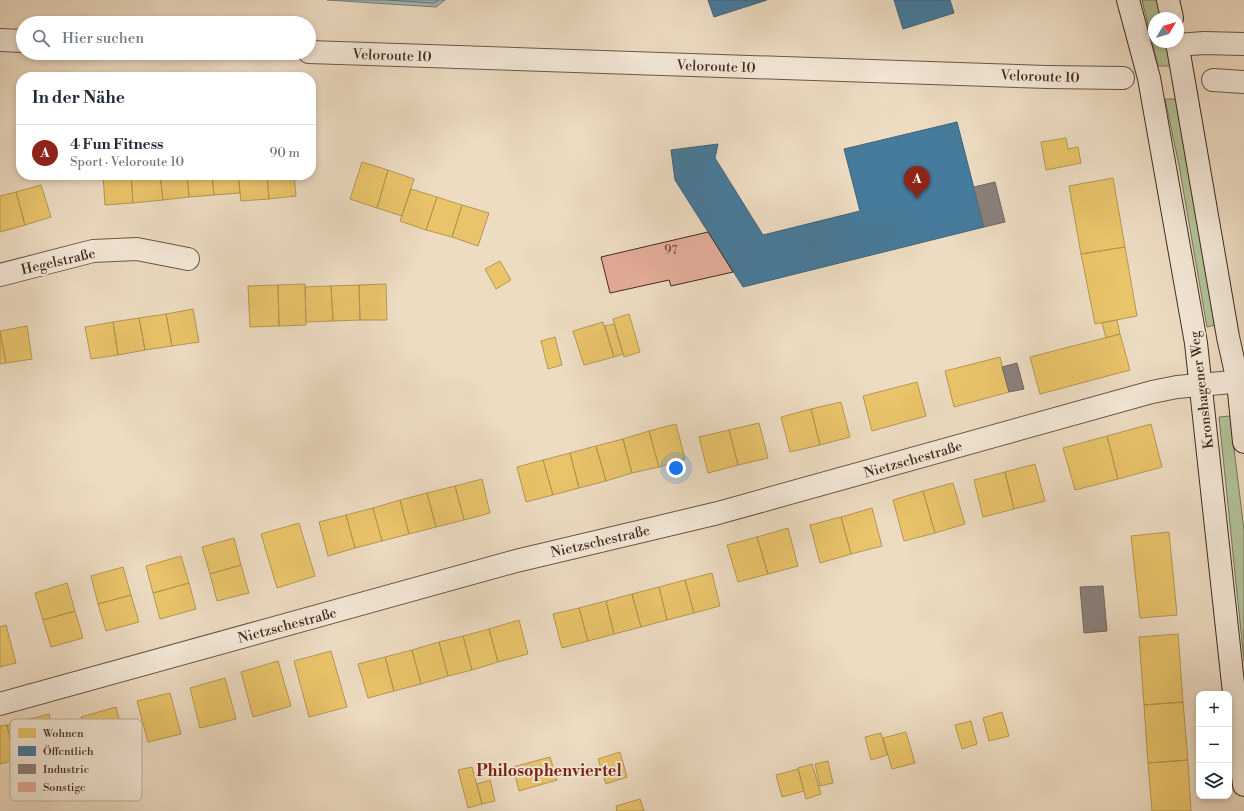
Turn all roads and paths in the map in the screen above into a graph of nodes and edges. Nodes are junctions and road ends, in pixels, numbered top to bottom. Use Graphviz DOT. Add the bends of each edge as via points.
graph roads {
  1 [pos="1128,0"];
  2 [pos="1168,0"];
  3 [pos="1171,12"];
  4 [pos="0,40"];
  5 [pos="16,41"];
  6 [pos="1184,43"];
  7 [pos="1244,44"];
  8 [pos="1178,48"];
  9 [pos="316,52"];
  10 [pos="1123,78"];
  11 [pos="1213,80"];
  12 [pos="1244,82"];
  13 [pos="188,259"];
  14 [pos="0,275"];
  15 [pos="1241,382"];
  16 [pos="1201,385"];
  17 [pos="1244,442"];
  18 [pos="0,704"];
  19 [pos="1244,785"];
  1 -- 16 [label="street, Kronshagener Weg" via="1150,84 1193,324"];
  2 -- 3 [label="street"];
  4 -- 5 [label="street"];
  6 -- 7 [label="street"];
  8 -- 15 [label="street" via="1228,336"];
  9 -- 10 [label="street, Veloroute 10"];
  11 -- 12 [label="street"];
  13 -- 14 [label="street, Hegelstraße" via="137,249 93,251"];
  15 -- 16 [label="street, Nietzschestraße"];
  15 -- 17 [label="street"];
  16 -- 18 [label="street, Nietzschestraße" via="1152,392 718,513 516,561"];
  16 -- 19 [label="street, Kronshagener Weg"];
}
